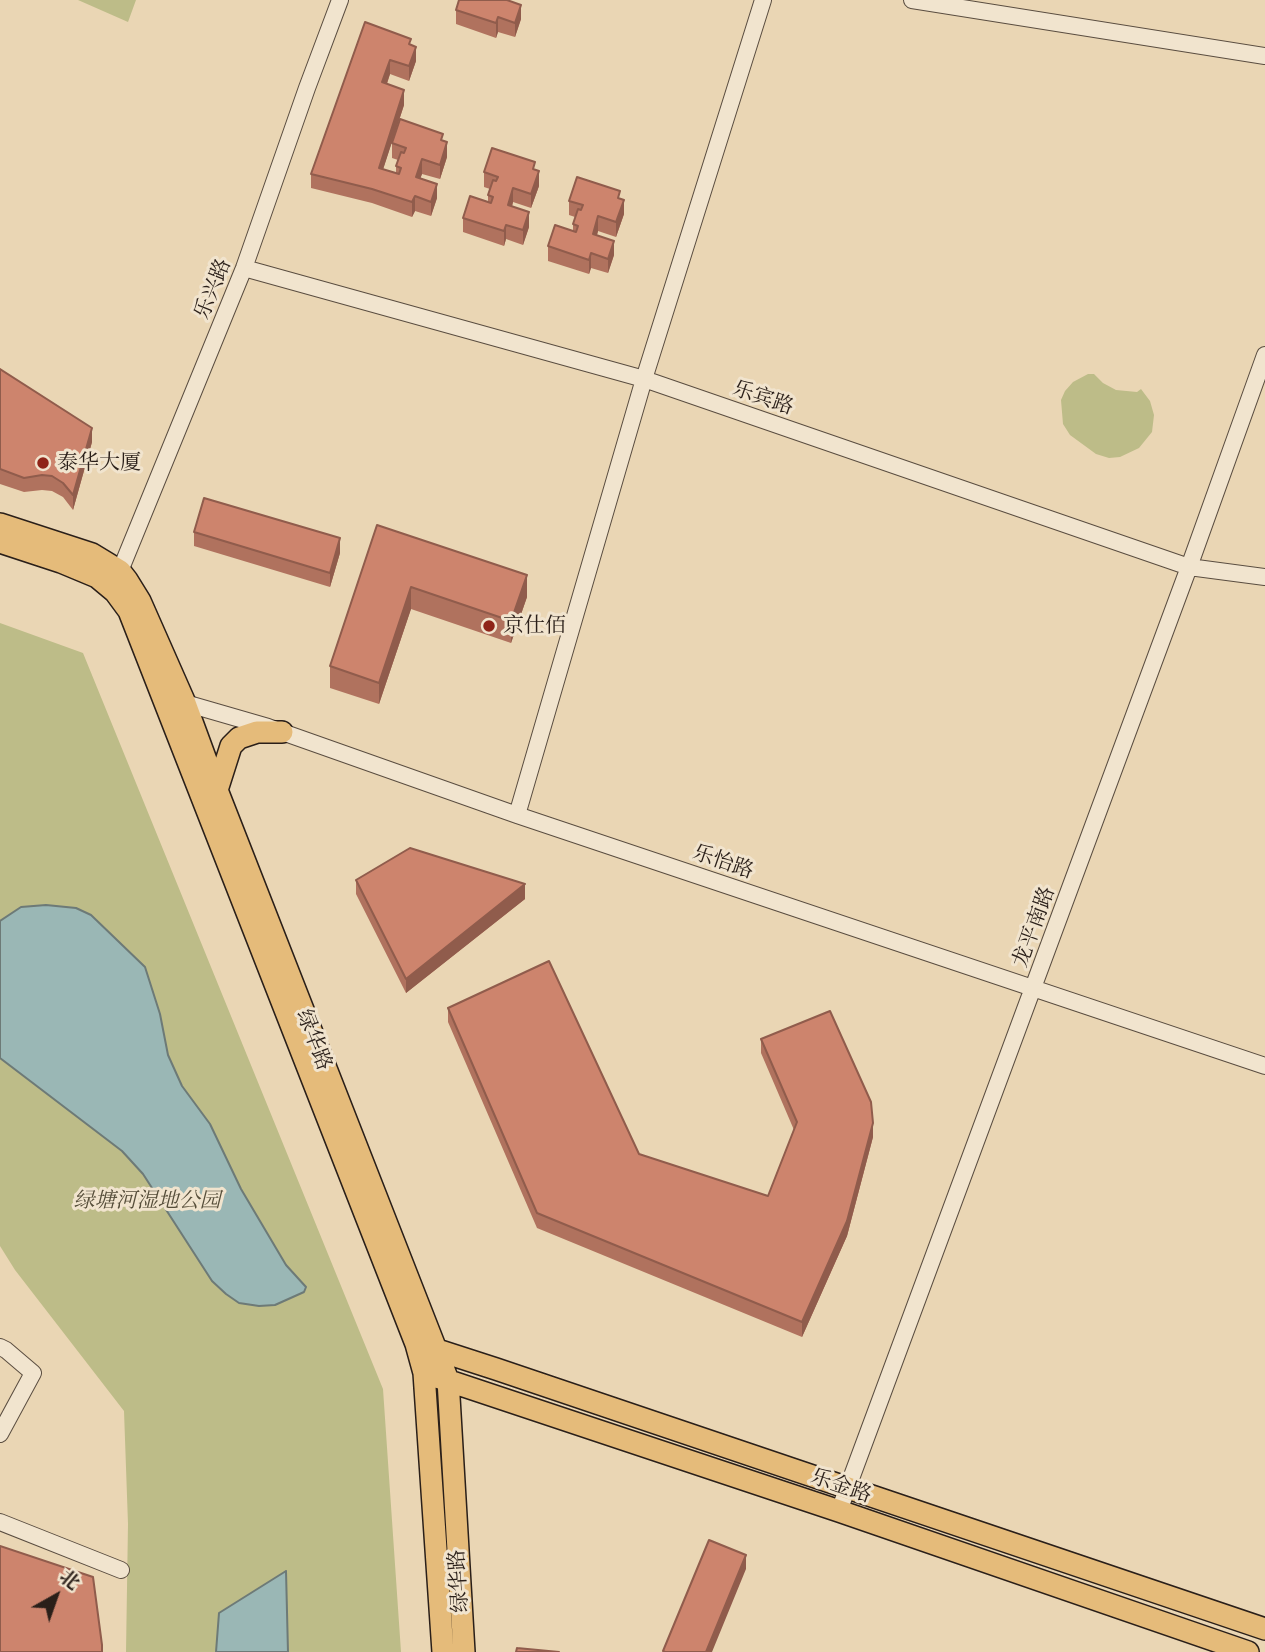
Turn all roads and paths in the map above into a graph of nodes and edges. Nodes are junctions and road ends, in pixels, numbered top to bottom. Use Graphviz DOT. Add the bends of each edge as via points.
graph roads {
  1 [pos="340,0"];
  2 [pos="762,0"];
  3 [pos="912,0"];
  4 [pos="1265,56"];
  5 [pos="244,268"];
  6 [pos="1265,355"];
  7 [pos="644,379"];
  8 [pos="0,524"];
  9 [pos="0,542"];
  10 [pos="1189,567"];
  11 [pos="1265,577"];
  12 [pos="115,579"];
  13 [pos="176,706"];
  14 [pos="282,732"];
  15 [pos="217,790"];
  16 [pos="517,815"];
  17 [pos="1034,989"];
  18 [pos="1265,1066"];
  19 [pos="0,1347"];
  20 [pos="425,1347"];
  21 [pos="425,1373"];
  22 [pos="447,1380"];
  23 [pos="0,1434"];
  24 [pos="847,1488"];
  25 [pos="839,1511"];
  26 [pos="0,1522"];
  27 [pos="121,1570"];
  28 [pos="1265,1629"];
  29 [pos="443,1652"];
  30 [pos="464,1652"];
  31 [pos="1248,1652"];
  1 -- 5 [label="street, 乐兴路"];
  2 -- 7 [label="street"];
  3 -- 4 [label="street"];
  5 -- 7 [label="street, 乐宾路"];
  5 -- 12 [label="street, 乐兴路"];
  6 -- 10 [label="street, 龙平南路"];
  7 -- 10 [label="street, 乐宾路"];
  7 -- 16 [label="street"];
  8 -- 12 [label="main road, 绿华路" via="92,554"];
  9 -- 12 [label="main road, 绿华路" via="97,577"];
  10 -- 11 [label="street, 乐宾路"];
  10 -- 17 [label="street, 龙平南路"];
  12 -- 13 [label="main road, 绿华路" via="127,580 140,601"];
  13 -- 14 [label="street, 乐怡路"];
  13 -- 15 [label="main road, 绿华路"];
  13 -- 20 [label="main road, 绿华路"];
  14 -- 15 [label="main road" via="239,738"];
  14 -- 16 [label="street, 乐怡路"];
  15 -- 20 [label="main road, 绿华路"];
  16 -- 17 [label="street, 乐怡路"];
  17 -- 18 [label="street, 乐怡路"];
  17 -- 24 [label="street, 龙平南路"];
  19 -- 23 [label="street" via="33,1373"];
  20 -- 21 [label="main road, 绿华路"];
  20 -- 22 [label="main road, 绿华路"];
  20 -- 24 [label="main road, 乐金路"];
  21 -- 22 [label="main road, 乐金路"];
  21 -- 29 [label="main road, 绿华路"];
  22 -- 25 [label="main road, 乐金路"];
  22 -- 30 [label="main road, 绿华路"];
  24 -- 25 [label="street, 龙平南路"];
  24 -- 28 [label="main road, 乐金路"];
  25 -- 31 [label="main road, 乐金路"];
  26 -- 27 [label="street"];
}
